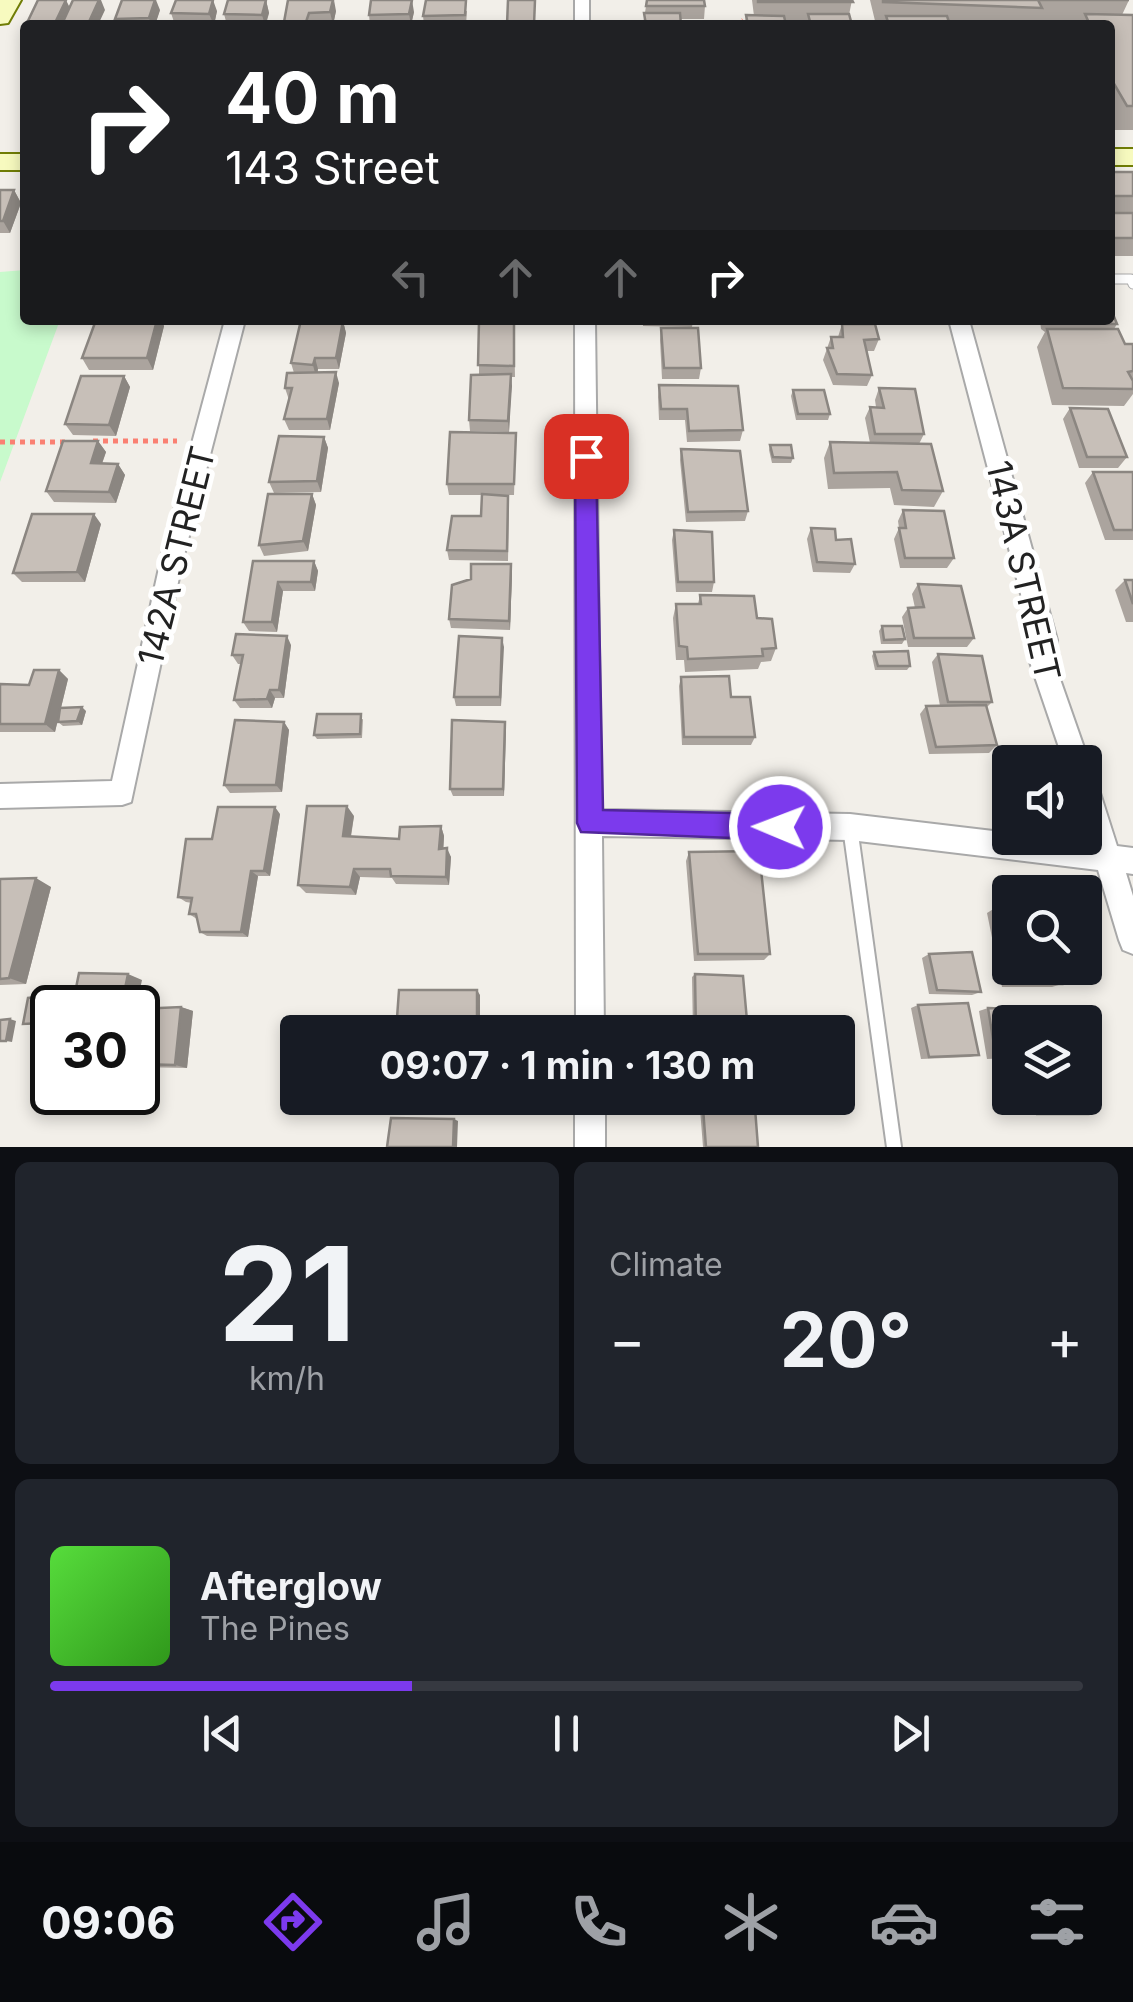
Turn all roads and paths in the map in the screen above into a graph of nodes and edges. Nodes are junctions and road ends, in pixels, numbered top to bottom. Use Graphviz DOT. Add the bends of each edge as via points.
graph roads {
  1 [pos="10,0"];
  2 [pos="0,18"];
  3 [pos="233,325"];
  4 [pos="585,325"];
  5 [pos="961,325"];
  6 [pos="185,441"];
  7 [pos="0,442"];
  8 [pos="1070,745"];
  9 [pos="0,796"];
  10 [pos="1102,821"];
  11 [pos="590,823"];
  12 [pos="850,828"];
  13 [pos="1120,861"];
  14 [pos="1133,940"];
  15 [pos="590,1015"];
  16 [pos="590,1115"];
  17 [pos="590,1147"];
  18 [pos="894,1147"];
  1 -- 2 [label="street"];
  3 -- 9 [label="street, 142A STREET" via="172,559 122,793"];
  4 -- 11 [label="street"];
  5 -- 8 [label="street, 143A STREET" via="1046,640 1042,662"];
  6 -- 7 [label="path"];
  10 -- 13 [label="street"];
  11 -- 12 [label="street"];
  11 -- 15 [label="street"];
  12 -- 13 [label="street"];
  12 -- 18 [label="lane"];
  13 -- 14 [label="street"];
  16 -- 17 [label="street"];
}
